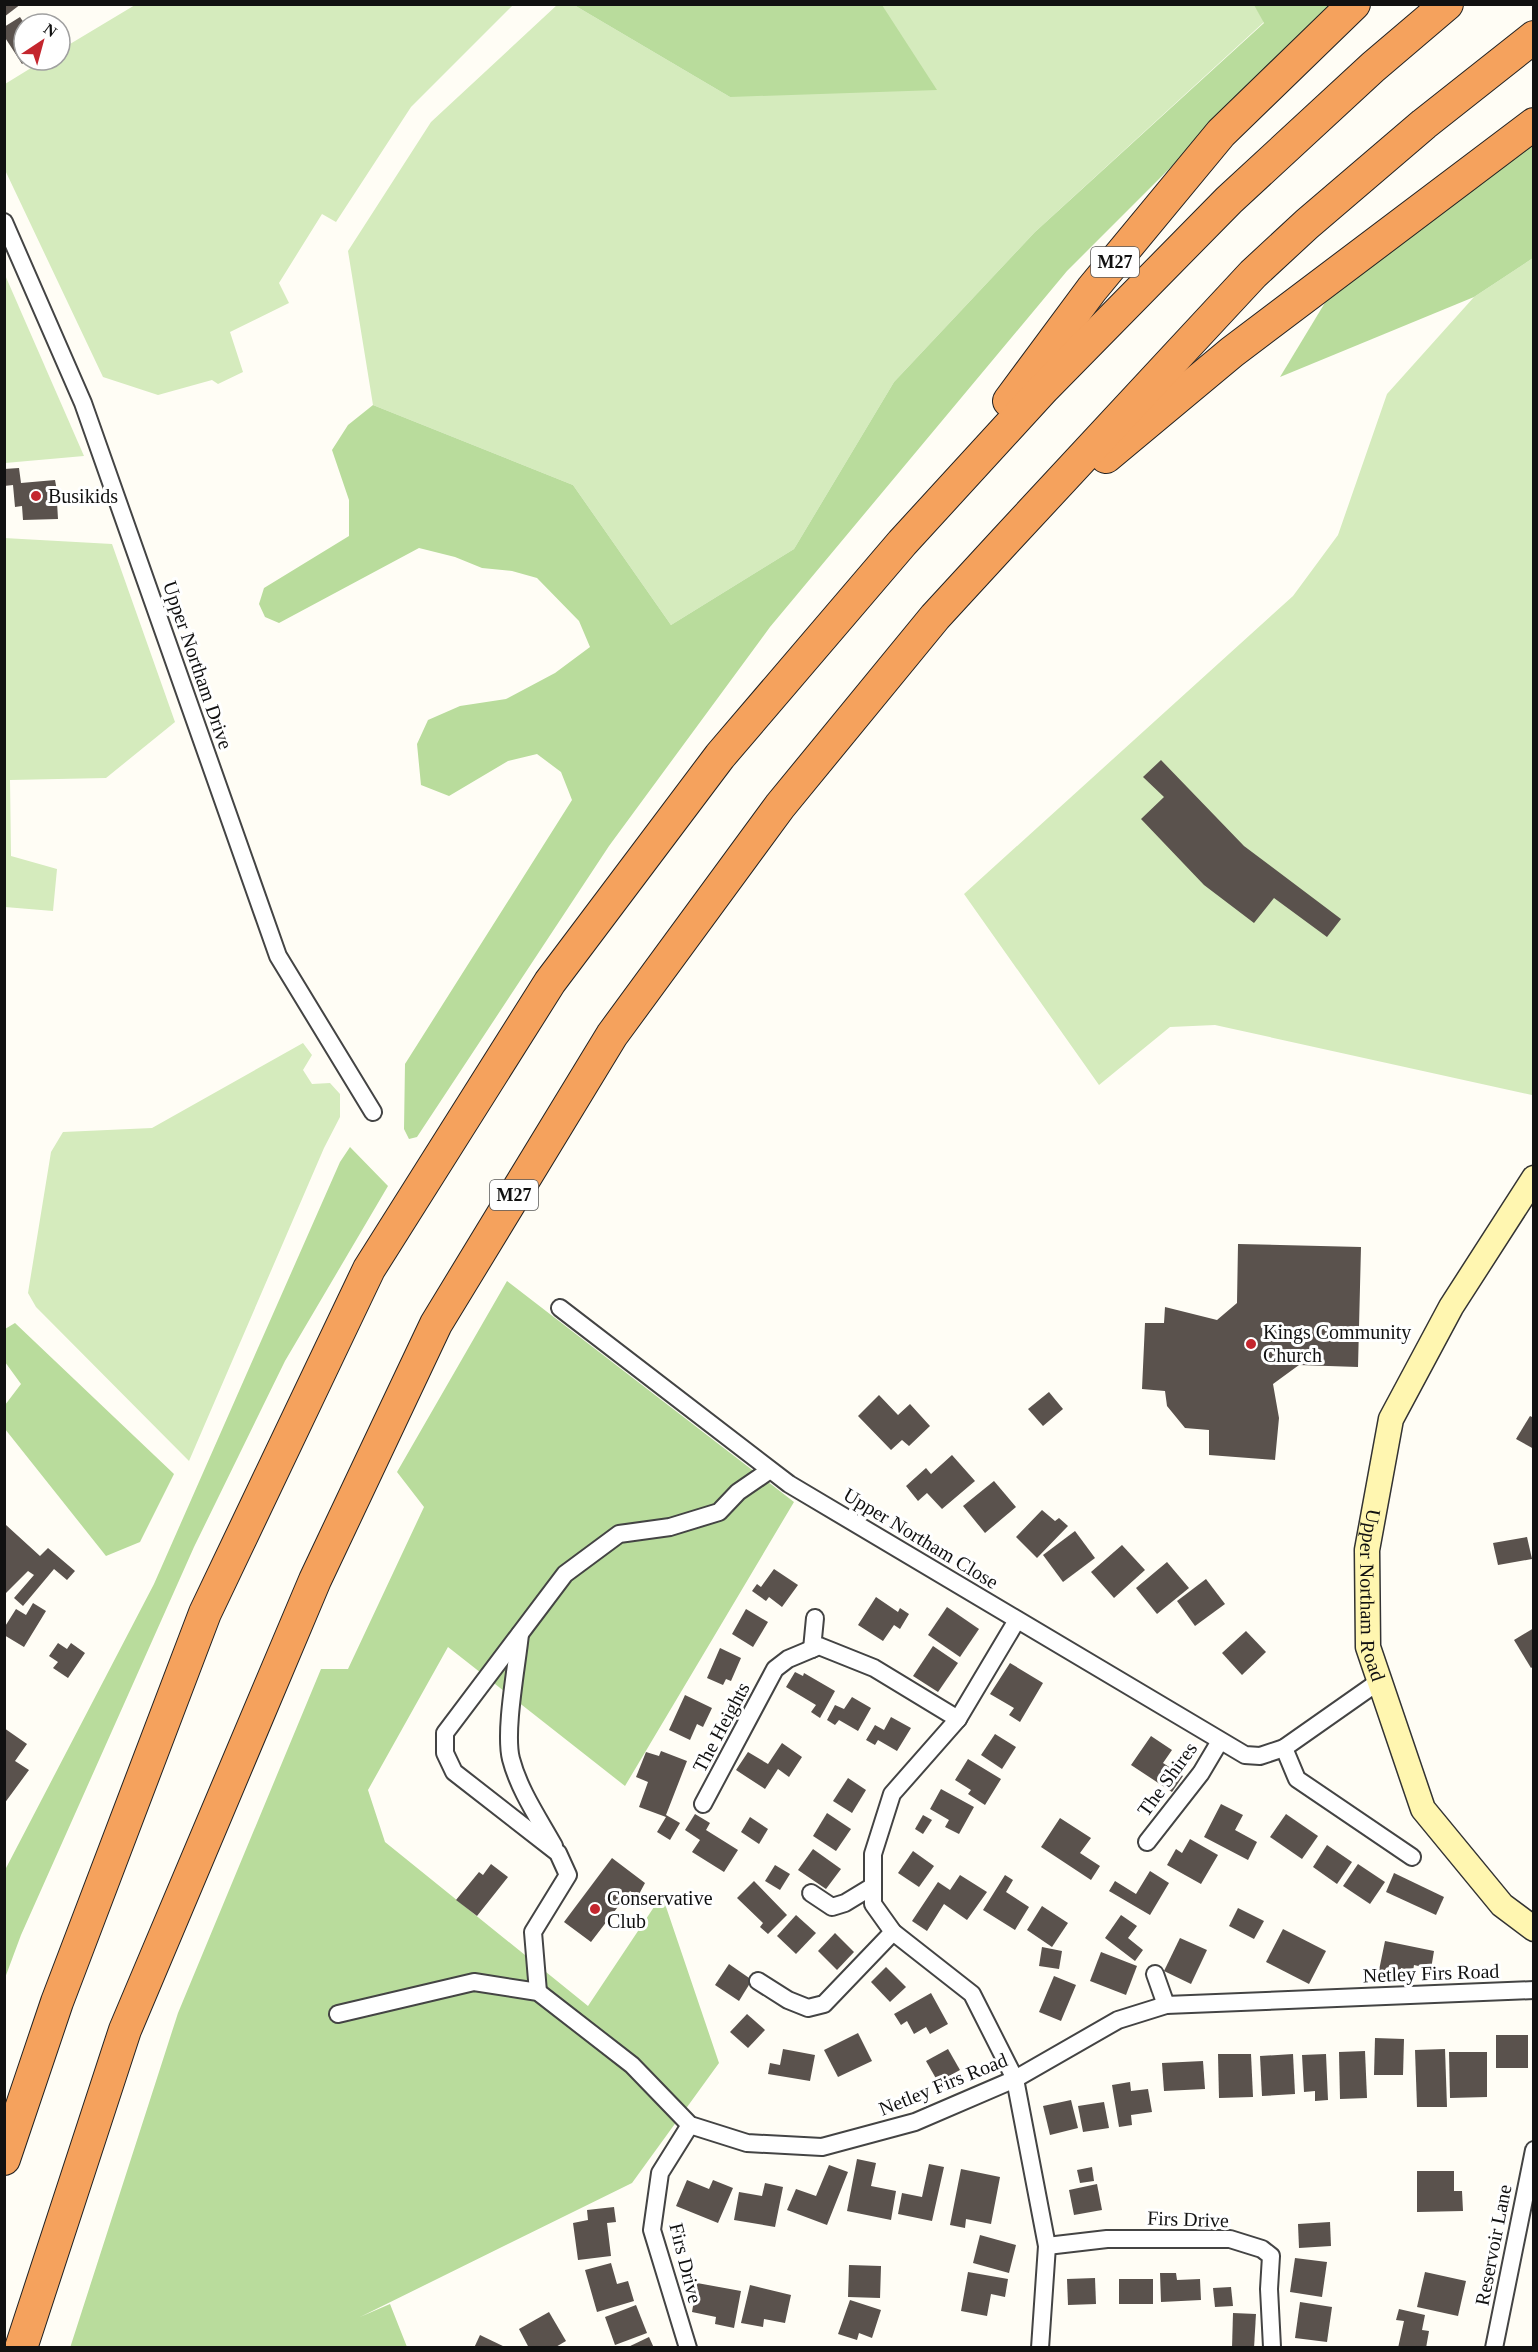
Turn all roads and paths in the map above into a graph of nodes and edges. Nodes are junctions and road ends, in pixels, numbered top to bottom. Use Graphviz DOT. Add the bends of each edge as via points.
graph roads {
  1 [pos="1354,4"];
  2 [pos="1447,4"];
  3 [pos="1533,37"];
  4 [pos="1533,124"];
  5 [pos="4,222"];
  6 [pos="1004,542"];
  7 [pos="902,543"];
  8 [pos="373,1112"];
  9 [pos="1533,1178"];
  10 [pos="560,1308"];
  11 [pos="770,1470"];
  12 [pos="815,1617"];
  13 [pos="1017,1620"];
  14 [pos="520,1633"];
  15 [pos="812,1649"];
  16 [pos="1378,1682"];
  17 [pos="958,1719"];
  18 [pos="1220,1741"];
  19 [pos="1284,1748"];
  20 [pos="704,1804"];
  21 [pos="1147,1842"];
  22 [pos="558,1853"];
  23 [pos="1412,1857"];
  24 [pos="873,1886"];
  25 [pos="812,1893"];
  26 [pos="1533,1929"];
  27 [pos="893,1932"];
  28 [pos="1155,1974"];
  29 [pos="758,1981"];
  30 [pos="1533,1990"];
  31 [pos="538,1992"];
  32 [pos="1166,2005"];
  33 [pos="338,2014"];
  34 [pos="1015,2079"];
  35 [pos="690,2125"];
  36 [pos="1533,2150"];
  37 [pos="4,2159"];
  38 [pos="1047,2246"];
  39 [pos="1272,2347"];
  40 [pos="21,2348"];
  41 [pos="688,2348"];
  42 [pos="1040,2348"];
  43 [pos="1494,2348"];
  1 -- 7 [label="highway, M27" via="1221,133 1092,289"];
  2 -- 7 [label="highway, M27" via="1229,200 1044,388"];
  3 -- 6 [label="highway, M27" via="1424,124 1253,274"];
  4 -- 6 [label="highway, M27" via="1232,352"];
  5 -- 8 [label="street, Upper Northam Drive" via="83,403 278,956"];
  6 -- 40 [label="highway, M27" via="935,617 780,806 612,1035 436,1323 315,1580 125,2030"];
  7 -- 37 [label="highway, M27" via="720,756 550,982 369,1269 205,1613 57,2002"];
  9 -- 16 [label="main road, Upper Northam Road" via="1451,1306 1391,1419 1367,1550 1368,1647"];
  10 -- 11 [label="street, Upper Northam Close"];
  11 -- 13 [label="street, Upper Northam Close"];
  11 -- 14 [label="street" via="738,1492 719,1512 670,1527 619,1534 565,1574"];
  12 -- 15 [label="street"];
  13 -- 17 [label="street"];
  13 -- 18 [label="street, Upper Northam Close"];
  14 -- 22 [label="street" via="510,1723 511,1758"];
  14 -- 22 [label="street" via="445,1733 445,1753 454,1772"];
  15 -- 17 [label="street" via="819,1646 874,1668"];
  15 -- 20 [label="street, The Heights" via="775,1669"];
  16 -- 19 [label="street, Upper Northam Close"];
  16 -- 26 [label="main road, Upper Northam Road" via="1423,1809 1502,1905"];
  17 -- 24 [label="street" via="892,1794 873,1854"];
  18 -- 19 [label="street, Upper Northam Close" via="1245,1755"];
  18 -- 21 [label="street, The Shires" via="1201,1773"];
  19 -- 23 [label="street" via="1297,1779"];
  22 -- 31 [label="street" via="568,1875 533,1932"];
  24 -- 25 [label="street" via="845,1903 832,1906"];
  24 -- 27 [label="street" via="873,1904"];
  27 -- 29 [label="street" via="825,2004 808,2008"];
  27 -- 34 [label="street" via="972,1994"];
  28 -- 32 [label="street"];
  30 -- 32 [label="street, Netley Firs Road"];
  31 -- 33 [label="street, Netley Firs Road" via="474,1982"];
  31 -- 35 [label="street, Netley Firs Road" via="632,2065"];
  32 -- 34 [label="street, Netley Firs Road" via="1118,2020"];
  34 -- 35 [label="street, Netley Firs Road" via="915,2122 822,2147 747,2143"];
  34 -- 38 [label="street"];
  35 -- 41 [label="street, Firs Drive" via="660,2173 652,2230"];
  36 -- 43 [label="street, Reservoir Lane"];
  38 -- 39 [label="street, Firs Drive" via="1107,2239 1230,2239 1262,2249 1271,2256"];
  38 -- 42 [label="street"];
}
